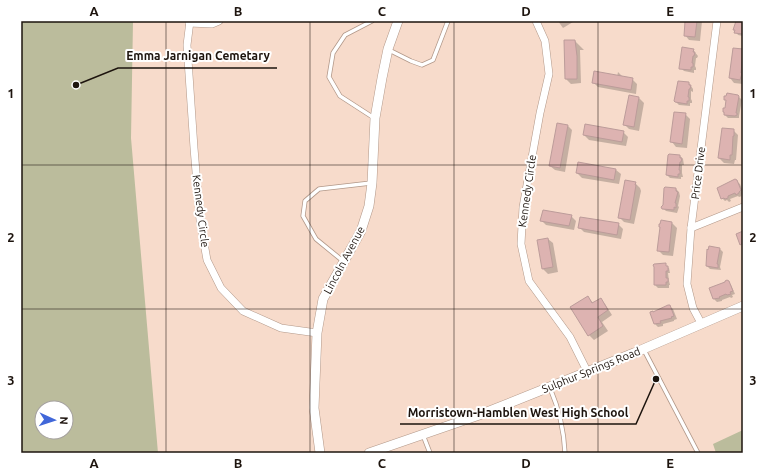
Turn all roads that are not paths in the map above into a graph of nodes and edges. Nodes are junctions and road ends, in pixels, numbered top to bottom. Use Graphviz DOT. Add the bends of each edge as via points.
graph roads {
  1 [pos="219,21"];
  2 [pos="372,21"];
  3 [pos="398,21"];
  4 [pos="448,21"];
  5 [pos="536,21"];
  6 [pos="717,21"];
  7 [pos="189,22"];
  8 [pos="388,49"];
  9 [pos="375,118"];
  10 [pos="372,183"];
  11 [pos="743,207"];
  12 [pos="691,228"];
  13 [pos="343,262"];
  14 [pos="743,306"];
  15 [pos="701,323"];
  16 [pos="317,333"];
  17 [pos="643,349"];
  18 [pos="587,371"];
  19 [pos="550,387"];
  20 [pos="423,435"];
  21 [pos="320,453"];
  22 [pos="368,453"];
  23 [pos="430,453"];
  24 [pos="565,453"];
  25 [pos="698,453"];
  1 -- 7 [label="street" via="212,24"];
  2 -- 9 [label="lane" via="345,35 333,53 329,77 340,96"];
  3 -- 8 [label="street, Lincoln Avenue"];
  4 -- 8 [label="lane" via="433,60 422,65"];
  5 -- 18 [label="street, Kennedy Circle" via="545,41 549,74 523,207 521,244 529,281 570,337"];
  6 -- 12 [label="street, Price Drive"];
  7 -- 16 [label="street, Kennedy Circle" via="187,45 194,148 200,220 207,260 221,288 243,311 281,328"];
  8 -- 9 [label="street, Lincoln Avenue"];
  9 -- 10 [label="street, Lincoln Avenue"];
  10 -- 13 [label="street, Lincoln Avenue" via="369,206 361,231"];
  10 -- 13 [label="lane" via="319,189 305,201 303,216 316,240"];
  11 -- 12 [label="street"];
  12 -- 15 [label="street, Price Drive" via="687,284 692,308"];
  13 -- 16 [label="street, Lincoln Avenue" via="323,299"];
  14 -- 15 [label="street, Sulphur Springs Road"];
  15 -- 17 [label="street, Sulphur Springs Road"];
  16 -- 21 [label="street, Lincoln Avenue" via="314,408"];
  17 -- 18 [label="street, Sulphur Springs Road"];
  17 -- 25 [label="lane"];
  18 -- 19 [label="street, Sulphur Springs Road"];
  19 -- 20 [label="street, Sulphur Springs Road"];
  19 -- 24 [label="lane" via="565,437"];
  20 -- 22 [label="street, Sulphur Springs Road"];
  20 -- 23 [label="lane"];
}
